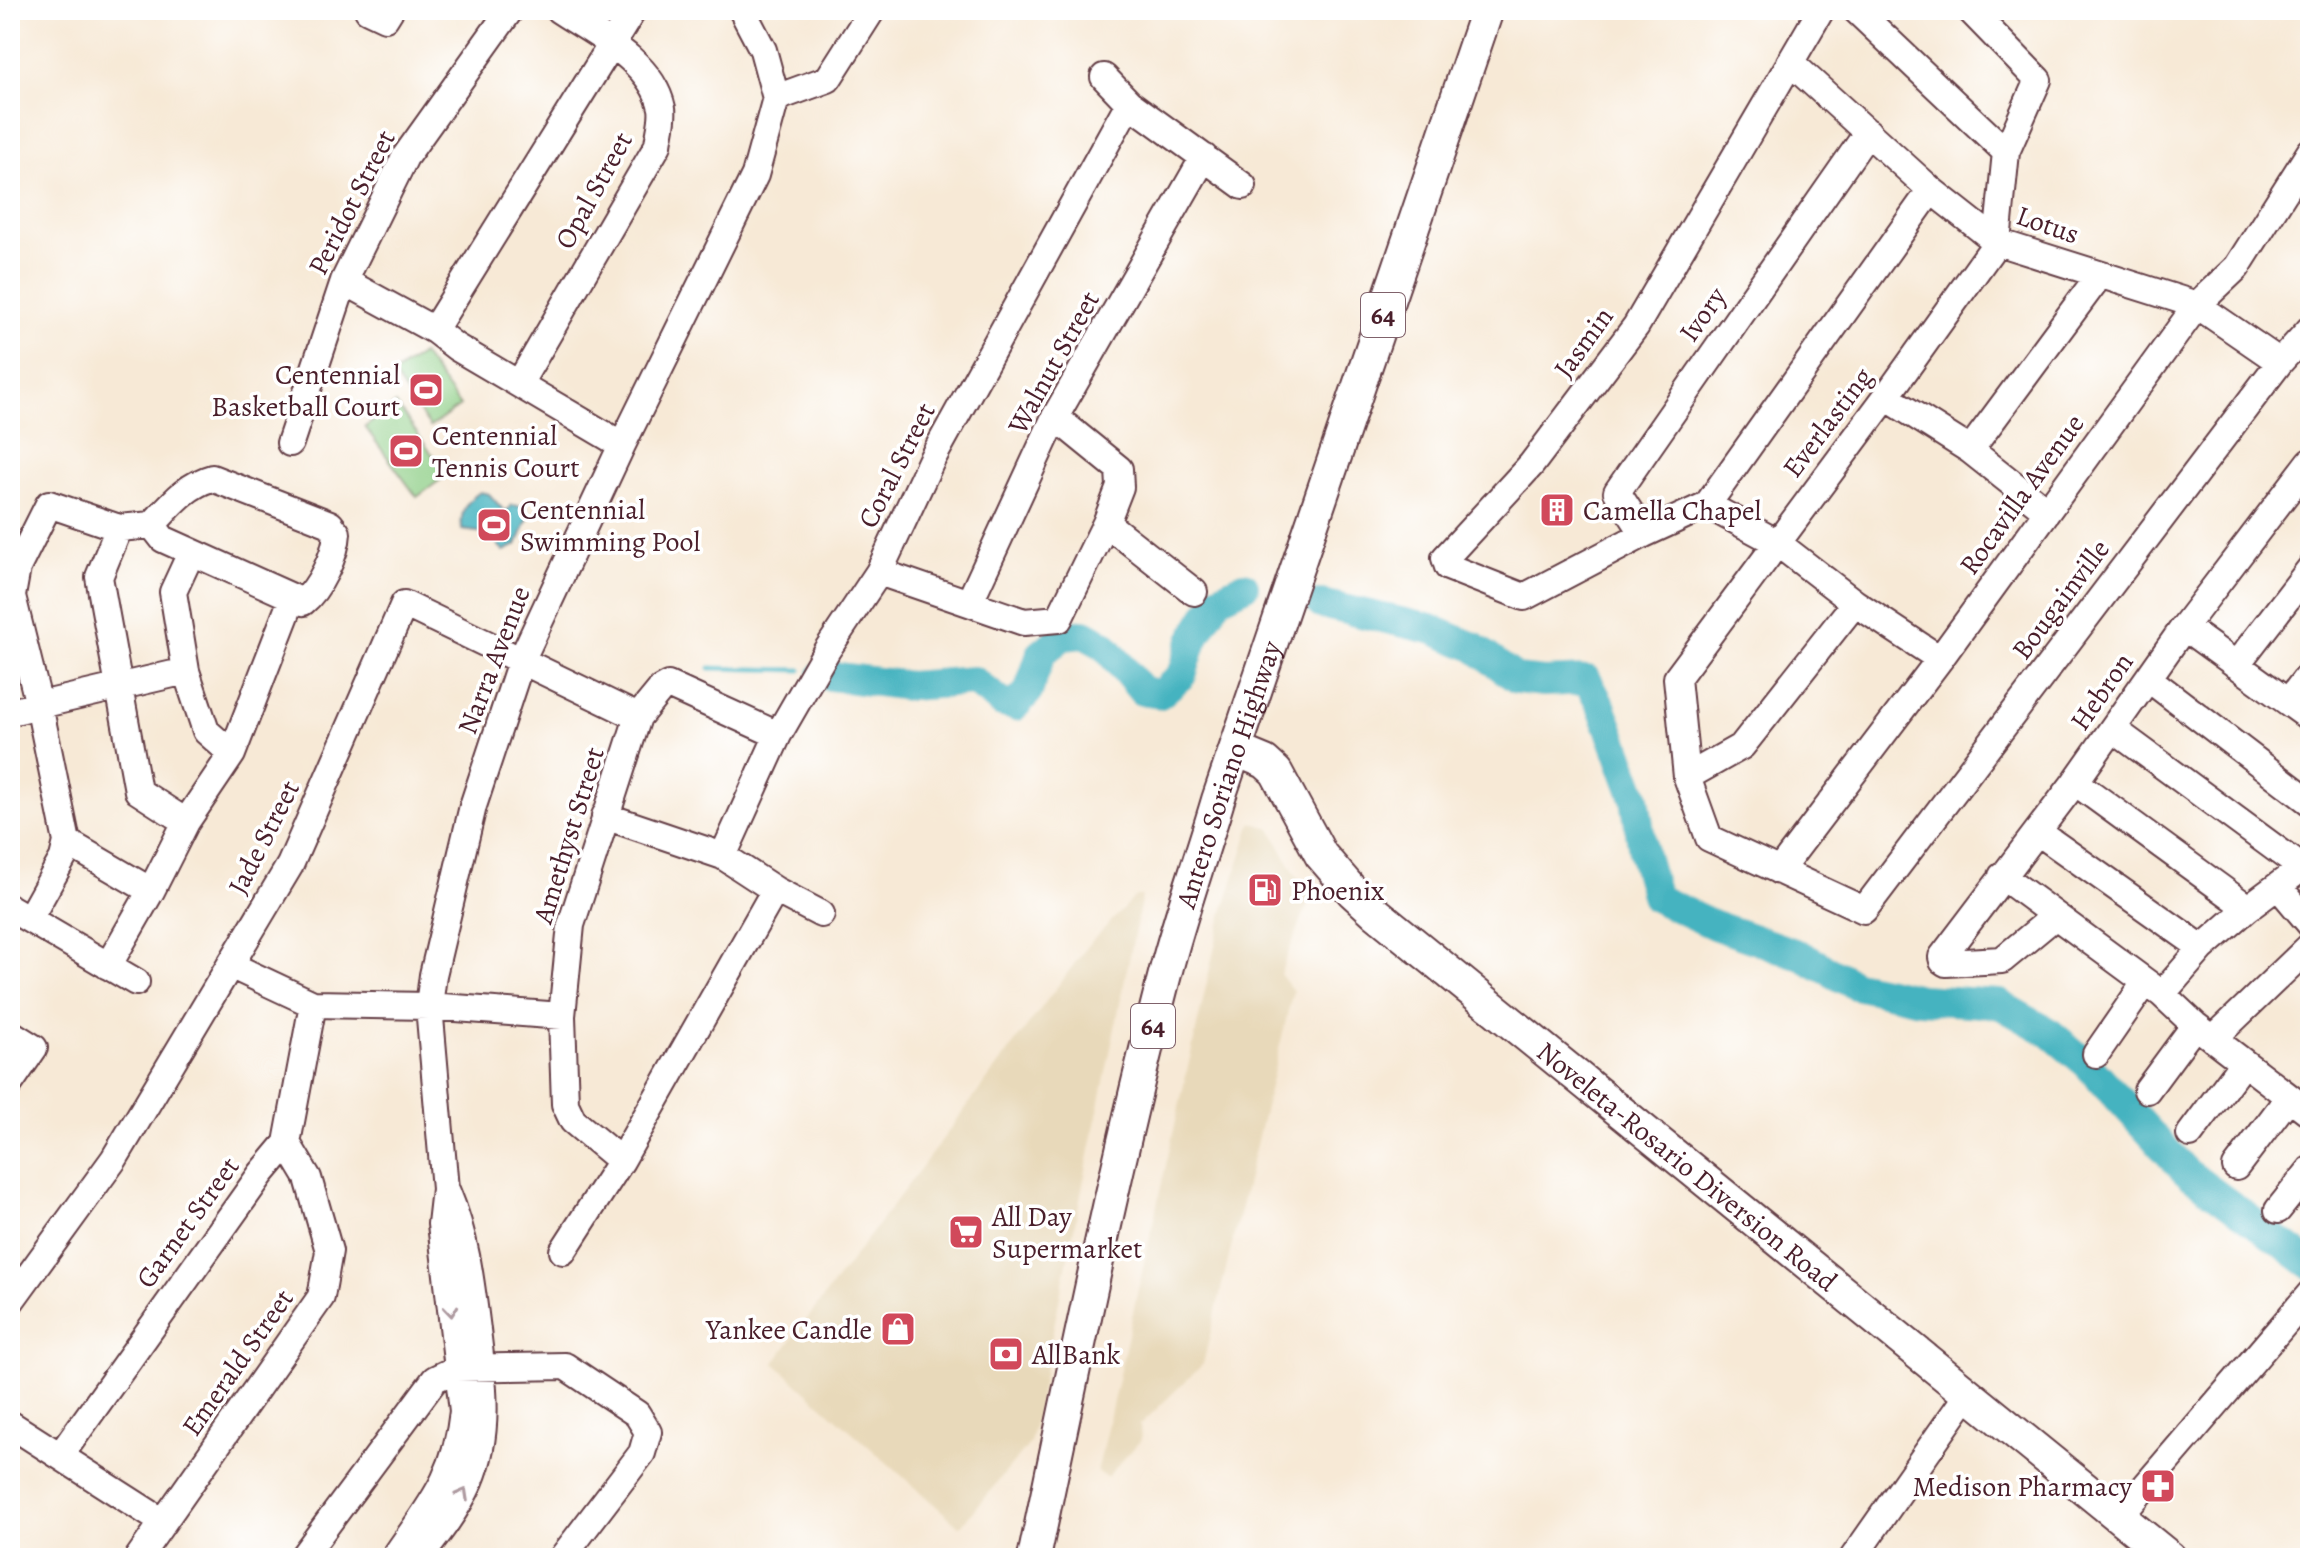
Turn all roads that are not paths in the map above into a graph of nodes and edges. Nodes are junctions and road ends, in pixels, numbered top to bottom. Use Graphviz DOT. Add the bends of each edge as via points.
graph roads {
  1 [pos="510,10"];
  2 [pos="559,10"];
  3 [pos="633,10"];
  4 [pos="742,10"];
  5 [pos="872,10"];
  6 [pos="1487,10"];
  7 [pos="1821,10"];
  8 [pos="1856,10"];
  9 [pos="1970,10"];
  10 [pos="611,44"];
  11 [pos="1790,62"];
  12 [pos="1104,77"];
  13 [pos="776,98"];
  14 [pos="1129,103"];
  15 [pos="1868,132"];
  16 [pos="2006,152"];
  17 [pos="2310,152"];
  18 [pos="1204,157"];
  19 [pos="1243,186"];
  20 [pos="1931,190"];
  21 [pos="1997,242"];
  22 [pos="2099,276"];
  23 [pos="344,281"];
  24 [pos="2197,305"];
  25 [pos="2310,329"];
  26 [pos="434,330"];
  27 [pos="2280,362"];
  28 [pos="519,384"];
  29 [pos="1886,397"];
  30 [pos="1055,417"];
  31 [pos="290,443"];
  32 [pos="622,445"];
  33 [pos="1970,450"];
  34 [pos="2310,462"];
  35 [pos="1707,505"];
  36 [pos="2047,511"];
  37 [pos="1106,523"];
  38 [pos="152,525"];
  39 [pos="119,528"];
  40 [pos="1644,534"];
  41 [pos="1776,542"];
  42 [pos="191,553"];
  43 [pos="2310,569"];
  44 [pos="879,572"];
  45 [pos="1194,592"];
  46 [pos="292,599"];
  47 [pos="969,603"];
  48 [pos="1855,603"];
  49 [pos="2184,627"];
  50 [pos="1940,659"];
  51 [pos="521,661"];
  52 [pos="2236,665"];
  53 [pos="186,671"];
  54 [pos="2310,673"];
  55 [pos="2149,679"];
  56 [pos="119,687"];
  57 [pos="2288,702"];
  58 [pos="39,705"];
  59 [pos="10,712"];
  60 [pos="638,717"];
  61 [pos="2310,718"];
  62 [pos="2113,729"];
  63 [pos="778,735"];
  64 [pos="1236,750"];
  65 [pos="232,754"];
  66 [pos="1687,777"];
  67 [pos="2075,782"];
  68 [pos="2310,802"];
  69 [pos="605,816"];
  70 [pos="186,822"];
  71 [pos="2038,832"];
  72 [pos="67,842"];
  73 [pos="723,856"];
  74 [pos="2306,865"];
  75 [pos="1779,871"];
  76 [pos="2002,876"];
  77 [pos="2278,886"];
  78 [pos="775,890"];
  79 [pos="151,891"];
  80 [pos="2248,908"];
  81 [pos="1864,910"];
  82 [pos="19,914"];
  83 [pos="821,914"];
  84 [pos="2054,917"];
  85 [pos="2310,924"];
  86 [pos="2310,946"];
  87 [pos="2202,948"];
  88 [pos="230,965"];
  89 [pos="108,966"];
  90 [pos="136,982"];
  91 [pos="2154,989"];
  92 [pos="313,1004"];
  93 [pos="429,1006"];
  94 [pos="562,1016"];
  95 [pos="2204,1032"];
  96 [pos="10,1033"];
  97 [pos="2096,1054"];
  98 [pos="2243,1063"];
  99 [pos="10,1083"];
  100 [pos="2147,1090"];
  101 [pos="2289,1097"];
  102 [pos="2310,1113"];
  103 [pos="2190,1134"];
  104 [pos="287,1143"];
  105 [pos="621,1161"];
  106 [pos="2236,1167"];
  107 [pos="2310,1170"];
  108 [pos="2278,1210"];
  109 [pos="563,1251"];
  110 [pos="2310,1294"];
  111 [pos="10,1302"];
  112 [pos="469,1367"];
  113 [pos="1968,1394"];
  114 [pos="10,1424"];
  115 [pos="60,1456"];
  116 [pos="2119,1517"];
  117 [pos="163,1522"];
  118 [pos="138,1558"];
  119 [pos="302,1558"];
  120 [pos="394,1558"];
  121 [pos="419,1558"];
  122 [pos="562,1558"];
  123 [pos="1034,1558"];
  124 [pos="1853,1558"];
  125 [pos="2170,1558"];
  1 -- 23 [label="street, Peridot Street" via="405,157"];
  2 -- 10 [label="street, Opal Street"];
  3 -- 10 [label="street"];
  4 -- 13 [label="street" via="763,50"];
  5 -- 13 [label="street" via="828,79"];
  6 -- 64 [label="main road, Antero Soriano Highway / 64"];
  7 -- 11 [label="street"];
  8 -- 16 [label="street"];
  9 -- 16 [label="street" via="2038,80"];
  10 -- 26 [label="street"];
  10 -- 28 [label="street, Opal Street" via="657,92 663,111 658,145"];
  11 -- 15 [label="street, Lotus"];
  11 -- 40 [label="street, Jasmin" via="1636,326 1531,465 1445,558 1448,567 1524,597"];
  12 -- 14 [label="street"];
  13 -- 32 [label="street, Narra Avenue" via="755,175"];
  14 -- 18 [label="street"];
  14 -- 44 [label="street, Coral Street" via="931,461"];
  15 -- 20 [label="street, Lotus"];
  15 -- 40 [label="street, Ivory" via="1617,492"];
  16 -- 21 [label="street"];
  17 -- 24 [label="street, Rocavilla Avenue" via="2237,267"];
  18 -- 19 [label="street"];
  18 -- 30 [label="street, Walnut Street"];
  20 -- 21 [label="street, Lotus"];
  20 -- 35 [label="street"];
  21 -- 22 [label="street, Lotus"];
  21 -- 29 [label="street, Everlasting"];
  22 -- 24 [label="street, Lotus"];
  22 -- 33 [label="street"];
  23 -- 26 [label="street"];
  23 -- 31 [label="street, Peridot Street"];
  24 -- 27 [label="street, Lotus"];
  24 -- 36 [label="street, Rocavilla Avenue"];
  25 -- 27 [label="street, Bougainville"];
  26 -- 28 [label="street"];
  27 -- 81 [label="street, Bougainville"];
  28 -- 32 [label="street"];
  29 -- 33 [label="street"];
  29 -- 41 [label="street, Everlasting"];
  30 -- 37 [label="street" via="1119,469 1120,487"];
  30 -- 47 [label="street, Walnut Street"];
  32 -- 51 [label="street, Narra Avenue"];
  33 -- 36 [label="street"];
  34 -- 49 [label="street, Hebron"];
  35 -- 40 [label="street"];
  35 -- 41 [label="street"];
  36 -- 50 [label="street, Rocavilla Avenue"];
  37 -- 45 [label="street"];
  37 -- 47 [label="street" via="1059,619 1024,622"];
  38 -- 39 [label="street"];
  38 -- 42 [label="street" via="163,539"];
  38 -- 46 [label="street" via="185,490 212,478 330,524 337,533 336,545 318,583 303,602"];
  39 -- 56 [label="street" via="99,577"];
  39 -- 58 [label="street" via="49,504 17,568 12,596"];
  41 -- 48 [label="street"];
  41 -- 66 [label="street, Everlasting" via="1677,678"];
  42 -- 46 [label="street"];
  42 -- 53 [label="street" via="173,592"];
  43 -- 52 [label="street"];
  44 -- 47 [label="street"];
  44 -- 63 [label="street, Coral Street"];
  46 -- 65 [label="street"];
  48 -- 50 [label="street"];
  48 -- 66 [label="street" via="1742,746"];
  49 -- 52 [label="street"];
  49 -- 55 [label="street, Hebron"];
  50 -- 75 [label="street, Rocavilla Avenue"];
  51 -- 60 [label="street, Jade Street"];
  51 -- 88 [label="street, Jade Street" via="404,604 290,865"];
  51 -- 93 [label="street, Narra Avenue" via="473,806"];
  52 -- 57 [label="street"];
  53 -- 56 [label="street"];
  53 -- 65 [label="street" via="206,731"];
  54 -- 57 [label="street"];
  55 -- 62 [label="street, Hebron"];
  55 -- 68 [label="street"];
  56 -- 58 [label="street"];
  56 -- 70 [label="street" via="138,791"];
  57 -- 61 [label="street"];
  58 -- 59 [label="street"];
  58 -- 72 [label="street"];
  60 -- 63 [label="street, Amethyst Street" via="668,685"];
  60 -- 69 [label="street, Amethyst Street"];
  62 -- 67 [label="street, Hebron"];
  62 -- 74 [label="street"];
  63 -- 73 [label="street, Coral Street"];
  64 -- 113 [label="main road, Noveleta-Rosario Diversion Road" via="1276,772 1321,855 1376,913"];
  64 -- 123 [label="main road, Antero Soriano Highway / 64" via="1165,973"];
  65 -- 70 [label="street"];
  66 -- 75 [label="street, Everlasting" via="1709,838"];
  67 -- 71 [label="street, Hebron"];
  67 -- 80 [label="street"];
  69 -- 73 [label="street"];
  69 -- 94 [label="street, Amethyst Street" via="571,925"];
  70 -- 79 [label="street"];
  71 -- 76 [label="street, Hebron"];
  71 -- 87 [label="street"];
  72 -- 79 [label="street"];
  72 -- 82 [label="street" via="63,858"];
  73 -- 78 [label="street"];
  74 -- 77 [label="street"];
  75 -- 81 [label="street, Everlasting"];
  76 -- 84 [label="street"];
  76 -- 84 [label="street, Hebron" via="1942,957 1946,963 2002,960"];
  77 -- 80 [label="street"];
  77 -- 85 [label="street"];
  78 -- 83 [label="street"];
  78 -- 105 [label="street"];
  79 -- 89 [label="street"];
  80 -- 87 [label="street"];
  82 -- 89 [label="street"];
  84 -- 91 [label="street"];
  86 -- 95 [label="street"];
  87 -- 91 [label="street"];
  88 -- 92 [label="street"];
  88 -- 111 [label="street, Jade Street" via="114,1159"];
  89 -- 90 [label="street"];
  91 -- 95 [label="street"];
  91 -- 97 [label="street"];
  92 -- 93 [label="street"];
  92 -- 104 [label="street, Garnet Street"];
  93 -- 94 [label="street"];
  93 -- 112 [label="street, Narra Avenue" via="445,1189 441,1224"];
  94 -- 105 [label="street, Amethyst Street" via="565,1104 573,1121"];
  95 -- 98 [label="street"];
  95 -- 100 [label="street"];
  96 -- 99 [label="street" via="34,1048"];
  98 -- 101 [label="street"];
  98 -- 103 [label="street"];
  101 -- 102 [label="street"];
  101 -- 106 [label="street"];
  104 -- 115 [label="street, Garnet Street"];
  104 -- 117 [label="street, Emerald Street" via="308,1178 329,1251 321,1297"];
  105 -- 109 [label="street"];
  107 -- 108 [label="street"];
  110 -- 116 [label="street"];
  112 -- 119 [label="street" via="435,1379"];
  112 -- 120 [label="street, Narra Avenue" via="451,1470"];
  121 -- 112 [label="street, Narra Avenue, one-way" via="470,1481 481,1443 484,1412"];
  112 -- 122 [label="street" via="565,1366 637,1414 648,1432 642,1453"];
  113 -- 116 [label="main road, Noveleta-Rosario Diversion Road"];
  113 -- 124 [label="street"];
  114 -- 115 [label="street"];
  115 -- 117 [label="street"];
  116 -- 125 [label="main road, Noveleta-Rosario Diversion Road"];
  117 -- 118 [label="street, Emerald Street"];
}
